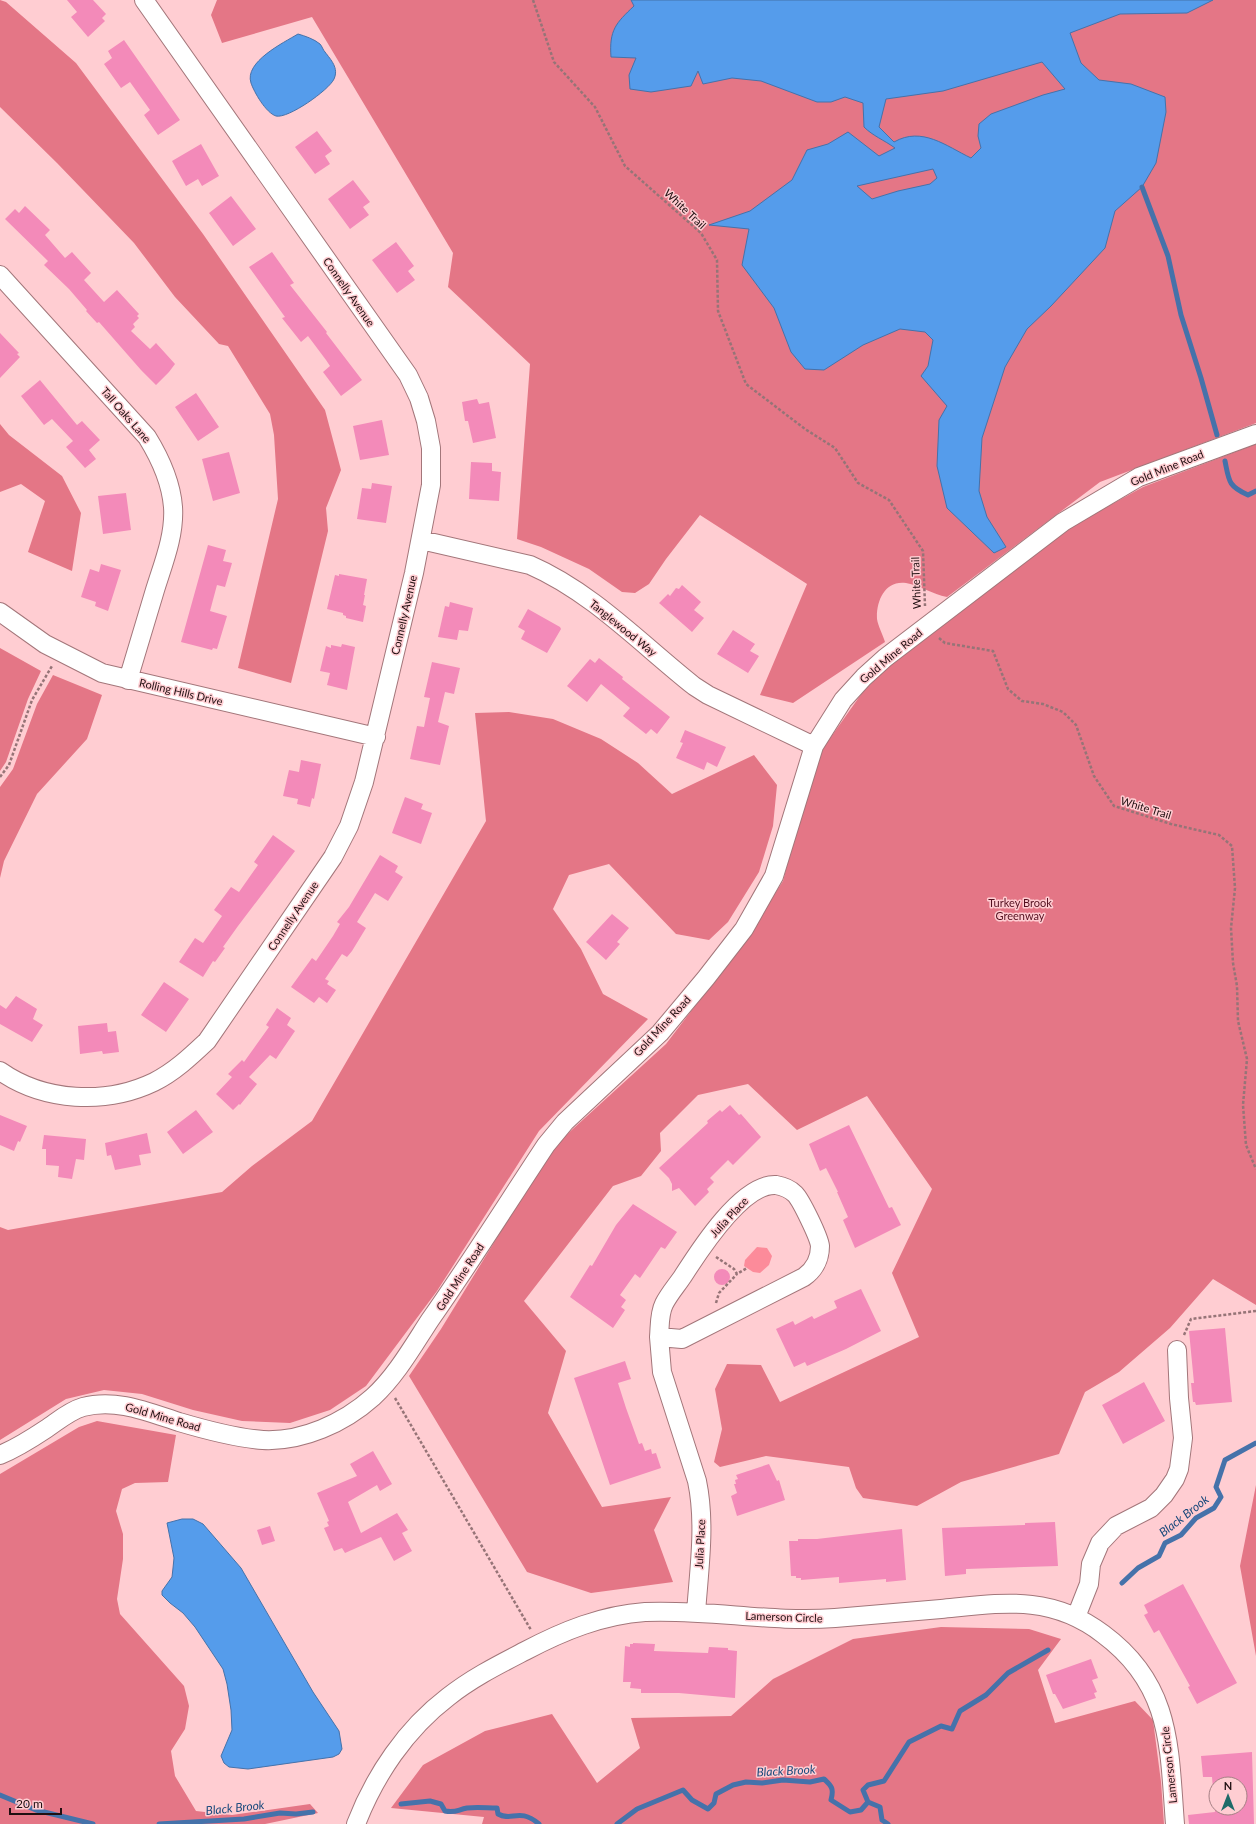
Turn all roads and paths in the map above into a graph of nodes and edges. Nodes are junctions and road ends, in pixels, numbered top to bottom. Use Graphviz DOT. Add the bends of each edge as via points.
graph roads {
  1 [pos="144,0"];
  2 [pos="533,0"];
  3 [pos="0,275"];
  4 [pos="1256,434"];
  5 [pos="421,540"];
  6 [pos="0,612"];
  7 [pos="926,626"];
  8 [pos="52,666"];
  9 [pos="128,680"];
  10 [pos="376,737"];
  11 [pos="814,746"];
  12 [pos="0,777"];
  13 [pos="0,1071"];
  14 [pos="1256,1169"];
  15 [pos="712,1260"];
  16 [pos="747,1268"];
  17 [pos="737,1274"];
  18 [pos="718,1308"];
  19 [pos="1256,1311"];
  20 [pos="659,1337"];
  21 [pos="1177,1350"];
  22 [pos="384,1386"];
  23 [pos="0,1455"];
  24 [pos="696,1613"];
  25 [pos="1076,1617"];
  26 [pos="539,1644"];
  27 [pos="356,1824"];
  28 [pos="1175,1824"];
  1 -- 5 [label="street, Connelly Avenue" via="408,375 419,398 431,448 431,485"];
  2 -- 7 [label="path, White Trail" via="554,62 595,107 625,166 701,233 717,260 718,311 746,384 835,448 858,483 889,500 923,551"];
  3 -- 9 [label="street, Tall Oaks Lane" via="139,427 156,452 168,481 173,522"];
  4 -- 7 [label="street, Gold Mine Road" via="1139,478 1111,493 1063,522"];
  5 -- 10 [label="street, Connelly Avenue"];
  5 -- 11 [label="street, Tanglewood Way" via="530,565 547,572 577,590 676,672 708,695"];
  6 -- 9 [label="street, Rolling Hills Drive" via="61,653 102,673"];
  7 -- 11 [label="street, Gold Mine Road" via="858,683 831,718"];
  7 -- 14 [label="path, White Trail" via="945,643 993,651 1008,689 1022,700 1043,704 1063,712 1076,725 1094,776 1114,806 1171,824 1219,834 1232,846 1235,888 1231,928 1233,962 1238,1021 1247,1059 1243,1105 1246,1145"];
  8 -- 12 [label="path" via="32,700 8,765"];
  9 -- 10 [label="street, Rolling Hills Drive"];
  10 -- 13 [label="street, Connelly Avenue" via="358,804 333,857 229,1011 207,1041 189,1058 154,1082 107,1096 52,1093 18,1082"];
  11 -- 22 [label="street, Gold Mine Road" via="774,876 744,929 660,1032 565,1122 546,1145"];
  15 -- 17 [label="path" via="715,1256"];
  16 -- 17 [label="path"];
  17 -- 18 [label="path" via="717,1297"];
  19 -- 21 [label="path" via="1191,1319"];
  20 -- 20 [label="street, Julia Place" via="682,1339 804,1277 812,1270 818,1256 819,1242 794,1193 778,1186 764,1186 733,1209 699,1252 665,1303"];
  20 -- 24 [label="street, Julia Place" via="662,1372 700,1496 701,1530"];
  21 -- 25 [label="street" via="1183,1438 1179,1469 1164,1495 1151,1508 1116,1526 1100,1543 1091,1564 1089,1584"];
  22 -- 23 [label="street, Gold Mine Road" via="358,1410 330,1426 295,1437 263,1440 243,1437 200,1428 126,1406 102,1404 74,1411"];
  22 -- 26 [label="path" via="394,1396"];
  24 -- 25 [label="street, Lamerson Circle" via="804,1620 1019,1603 1049,1608"];
  24 -- 26 [label="street, Lamerson Circle" via="622,1615 584,1624"];
  25 -- 28 [label="street, Lamerson Circle" via="1099,1630 1116,1644 1149,1685 1166,1728"];
  26 -- 27 [label="street, Lamerson Circle" via="481,1674 445,1698 427,1715 380,1774"];
}
